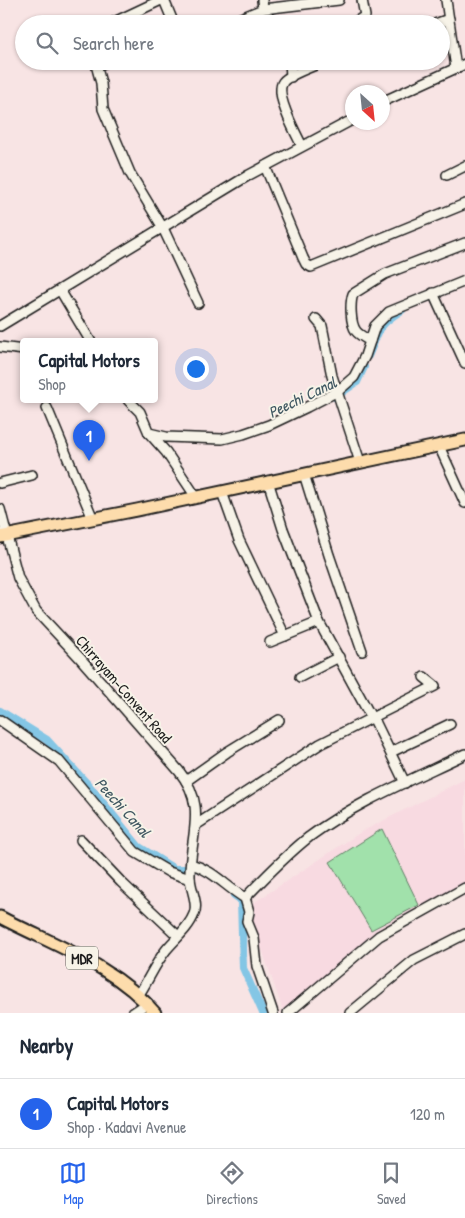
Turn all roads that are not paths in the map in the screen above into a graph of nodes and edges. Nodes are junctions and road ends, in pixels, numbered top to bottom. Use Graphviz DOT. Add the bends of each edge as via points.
graph roads {
  1 [pos="162,0"];
  2 [pos="339,0"];
  3 [pos="362,0"];
  4 [pos="446,0"];
  5 [pos="263,4"];
  6 [pos="130,15"];
  7 [pos="170,15"];
  8 [pos="243,15"];
  9 [pos="364,15"];
  10 [pos="449,15"];
  11 [pos="450,19"];
  12 [pos="461,66"];
  13 [pos="97,70"];
  14 [pos="291,70"];
  15 [pos="306,70"];
  16 [pos="291,77"];
  17 [pos="390,98"];
  18 [pos="345,124"];
  19 [pos="302,146"];
  20 [pos="265,166"];
  21 [pos="465,166"];
  22 [pos="447,175"];
  23 [pos="465,204"];
  24 [pos="163,228"];
  25 [pos="465,243"];
  26 [pos="465,281"];
  27 [pos="60,290"];
  28 [pos="433,293"];
  29 [pos="198,303"];
  30 [pos="316,319"];
  31 [pos="0,326"];
  32 [pos="89,338"];
  33 [pos="370,341"];
  34 [pos="0,347"];
  35 [pos="20,350"];
  36 [pos="465,363"];
  37 [pos="340,395"];
  38 [pos="131,403"];
  39 [pos="47,408"];
  40 [pos="149,433"];
  41 [pos="465,440"];
  42 [pos="439,446"];
  43 [pos="360,462"];
  44 [pos="304,474"];
  45 [pos="32,475"];
  46 [pos="268,481"];
  47 [pos="0,483"];
  48 [pos="222,492"];
  49 [pos="196,497"];
  50 [pos="465,503"];
  51 [pos="0,509"];
  52 [pos="93,519"];
  53 [pos="4,536"];
  54 [pos="319,622"];
  55 [pos="285,636"];
  56 [pos="270,642"];
  57 [pos="362,652"];
  58 [pos="339,657"];
  59 [pos="300,677"];
  60 [pos="424,678"];
  61 [pos="372,717"];
  62 [pos="0,720"];
  63 [pos="279,720"];
  64 [pos="450,724"];
  65 [pos="391,752"];
  66 [pos="465,754"];
  67 [pos="186,780"];
  68 [pos="405,783"];
  69 [pos="196,825"];
  70 [pos="81,840"];
  71 [pos="191,871"];
  72 [pos="465,888"];
  73 [pos="245,898"];
  74 [pos="0,917"];
  75 [pos="465,934"];
  76 [pos="178,936"];
  77 [pos="138,996"];
  78 [pos="148,1003"];
  79 [pos="133,1013"];
  80 [pos="156,1013"];
  81 [pos="273,1013"];
  82 [pos="288,1013"];
  83 [pos="350,1013"];
  1 -- 6 [label="street"];
  1 -- 7 [label="street"];
  2 -- 5 [label="street"];
  3 -- 9 [label="street"];
  4 -- 10 [label="street"];
  5 -- 8 [label="street"];
  11 -- 12 [label="street"];
  12 -- 17 [label="street"];
  13 -- 24 [label="street" via="103,108 130,173"];
  14 -- 16 [label="street"];
  15 -- 16 [label="street"];
  16 -- 19 [label="street" via="283,82 280,89"];
  18 -- 19 [label="street"];
  19 -- 20 [label="street"];
  20 -- 23 [label="street" via="303,258 311,267"];
  20 -- 24 [label="street"];
  21 -- 22 [label="street"];
  24 -- 27 [label="street"];
  24 -- 29 [label="street"];
  25 -- 33 [label="street" via="385,274 353,294 353,325"];
  26 -- 28 [label="street"];
  27 -- 31 [label="street"];
  27 -- 32 [label="street"];
  28 -- 33 [label="street" via="389,312 375,326"];
  28 -- 36 [label="street"];
  30 -- 37 [label="street" via="322,326 332,376"];
  33 -- 37 [label="street" via="354,377"];
  34 -- 35 [label="street"];
  37 -- 40 [label="street" via="269,425 222,439 166,437"];
  37 -- 43 [label="street"];
  38 -- 40 [label="street" via="140,412"];
  39 -- 52 [label="street"];
  40 -- 49 [label="street"];
  41 -- 42 [label="main road"];
  42 -- 43 [label="main road"];
  42 -- 50 [label="street"];
  43 -- 44 [label="main road"];
  44 -- 46 [label="main road"];
  44 -- 57 [label="street"];
  45 -- 47 [label="street"];
  46 -- 48 [label="main road"];
  46 -- 54 [label="street"];
  48 -- 49 [label="main road"];
  48 -- 55 [label="street" via="239,540"];
  49 -- 52 [label="main road"];
  51 -- 53 [label="street, Chirrayam-Convent Road"];
  52 -- 53 [label="main road"];
  53 -- 67 [label="street, Chirrayam-Convent Road" via="18,578 36,611"];
  54 -- 55 [label="street"];
  54 -- 58 [label="street"];
  55 -- 56 [label="street"];
  58 -- 59 [label="street"];
  58 -- 61 [label="street"];
  60 -- 61 [label="street" via="436,686"];
  61 -- 65 [label="street"];
  61 -- 69 [label="street" via="320,744"];
  62 -- 71 [label="street" via="59,761 134,852 169,872"];
  63 -- 67 [label="street"];
  64 -- 65 [label="street"];
  65 -- 68 [label="street"];
  66 -- 68 [label="street"];
  67 -- 69 [label="street, Chirrayam-Convent Road" via="194,798"];
  68 -- 73 [label="street" via="311,836"];
  69 -- 71 [label="street, Chirrayam-Convent Road"];
  70 -- 76 [label="street"];
  71 -- 73 [label="street" via="212,872"];
  71 -- 76 [label="street, Chirrayam-Convent Road" via="196,912"];
  72 -- 82 [label="street" via="379,936"];
  73 -- 81 [label="street" via="257,966"];
  74 -- 77 [label="main road, MDR" via="94,964"];
  75 -- 83 [label="street" via="414,960"];
  76 -- 77 [label="street, Chirrayam-Convent Road" via="164,952"];
  77 -- 78 [label="main road, MDR"];
  78 -- 79 [label="street"];
  78 -- 80 [label="main road, MDR"];
}
